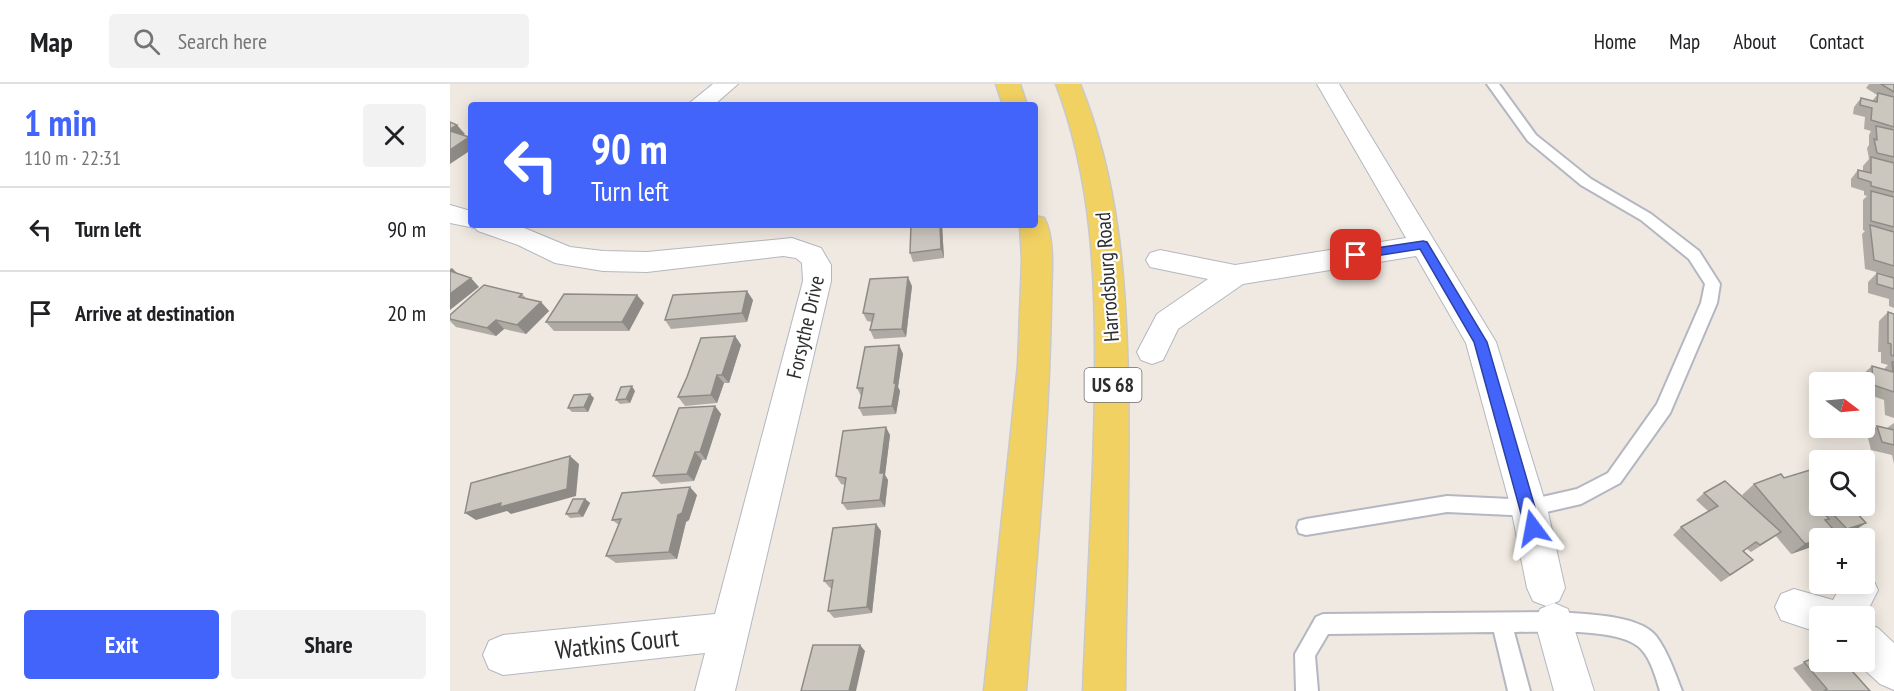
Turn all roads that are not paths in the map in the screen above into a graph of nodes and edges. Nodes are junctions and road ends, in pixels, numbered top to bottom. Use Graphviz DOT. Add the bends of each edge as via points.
graph roads {
  1 [pos="726,84"];
  2 [pos="1008,84"];
  3 [pos="1068,84"];
  4 [pos="1328,84"];
  5 [pos="1493,84"];
  6 [pos="703,102"];
  7 [pos="1014,102"];
  8 [pos="450,214"];
  9 [pos="468,219"];
  10 [pos="512,228"];
  11 [pos="1034,228"];
  12 [pos="536,231"];
  13 [pos="1423,245"];
  14 [pos="1160,260"];
  15 [pos="1235,275"];
  16 [pos="1152,352"];
  17 [pos="1529,507"];
  18 [pos="1306,526"];
  19 [pos="1550,605"];
  20 [pos="1502,623"];
  21 [pos="731,631"];
  22 [pos="1875,652"];
  23 [pos="503,654"];
  24 [pos="1894,670"];
  25 [pos="715,691"];
  26 [pos="1005,691"];
  27 [pos="1104,691"];
  28 [pos="1307,691"];
  29 [pos="1519,691"];
  30 [pos="1574,691"];
  31 [pos="1671,691"];
  1 -- 6 [label="street"];
  2 -- 7 [label="main road"];
  3 -- 27 [label="main road, Harrodsburg Road / US 68" via="1084,120 1096,164 1106,235 1113,365"];
  4 -- 13 [label="street"];
  5 -- 17 [label="lane" via="1532,138 1586,182 1646,217 1694,255 1713,284 1664,408 1614,478 1581,496"];
  8 -- 9 [label="street"];
  10 -- 12 [label="street, Forsythe Drive"];
  11 -- 26 [label="main road" via="1034,364"];
  12 -- 21 [label="street, Forsythe Drive" via="565,256 603,261 647,262 783,247 804,250 815,257 819,268 817,281"];
  13 -- 15 [label="street"];
  13 -- 17 [label="street" via="1481,342"];
  14 -- 15 [label="street"];
  15 -- 16 [label="street" via="1167,322"];
  17 -- 18 [label="lane" via="1447,504"];
  17 -- 19 [label="street"];
  19 -- 20 [label="lane"];
  19 -- 30 [label="street"];
  19 -- 31 [label="lane" via="1620,627 1648,641"];
  20 -- 28 [label="lane" via="1323,624 1305,654"];
  20 -- 29 [label="lane"];
  21 -- 23 [label="street, Watkins Court"];
  21 -- 25 [label="street, Forsythe Drive"];
  22 -- 24 [label="street"];
}
